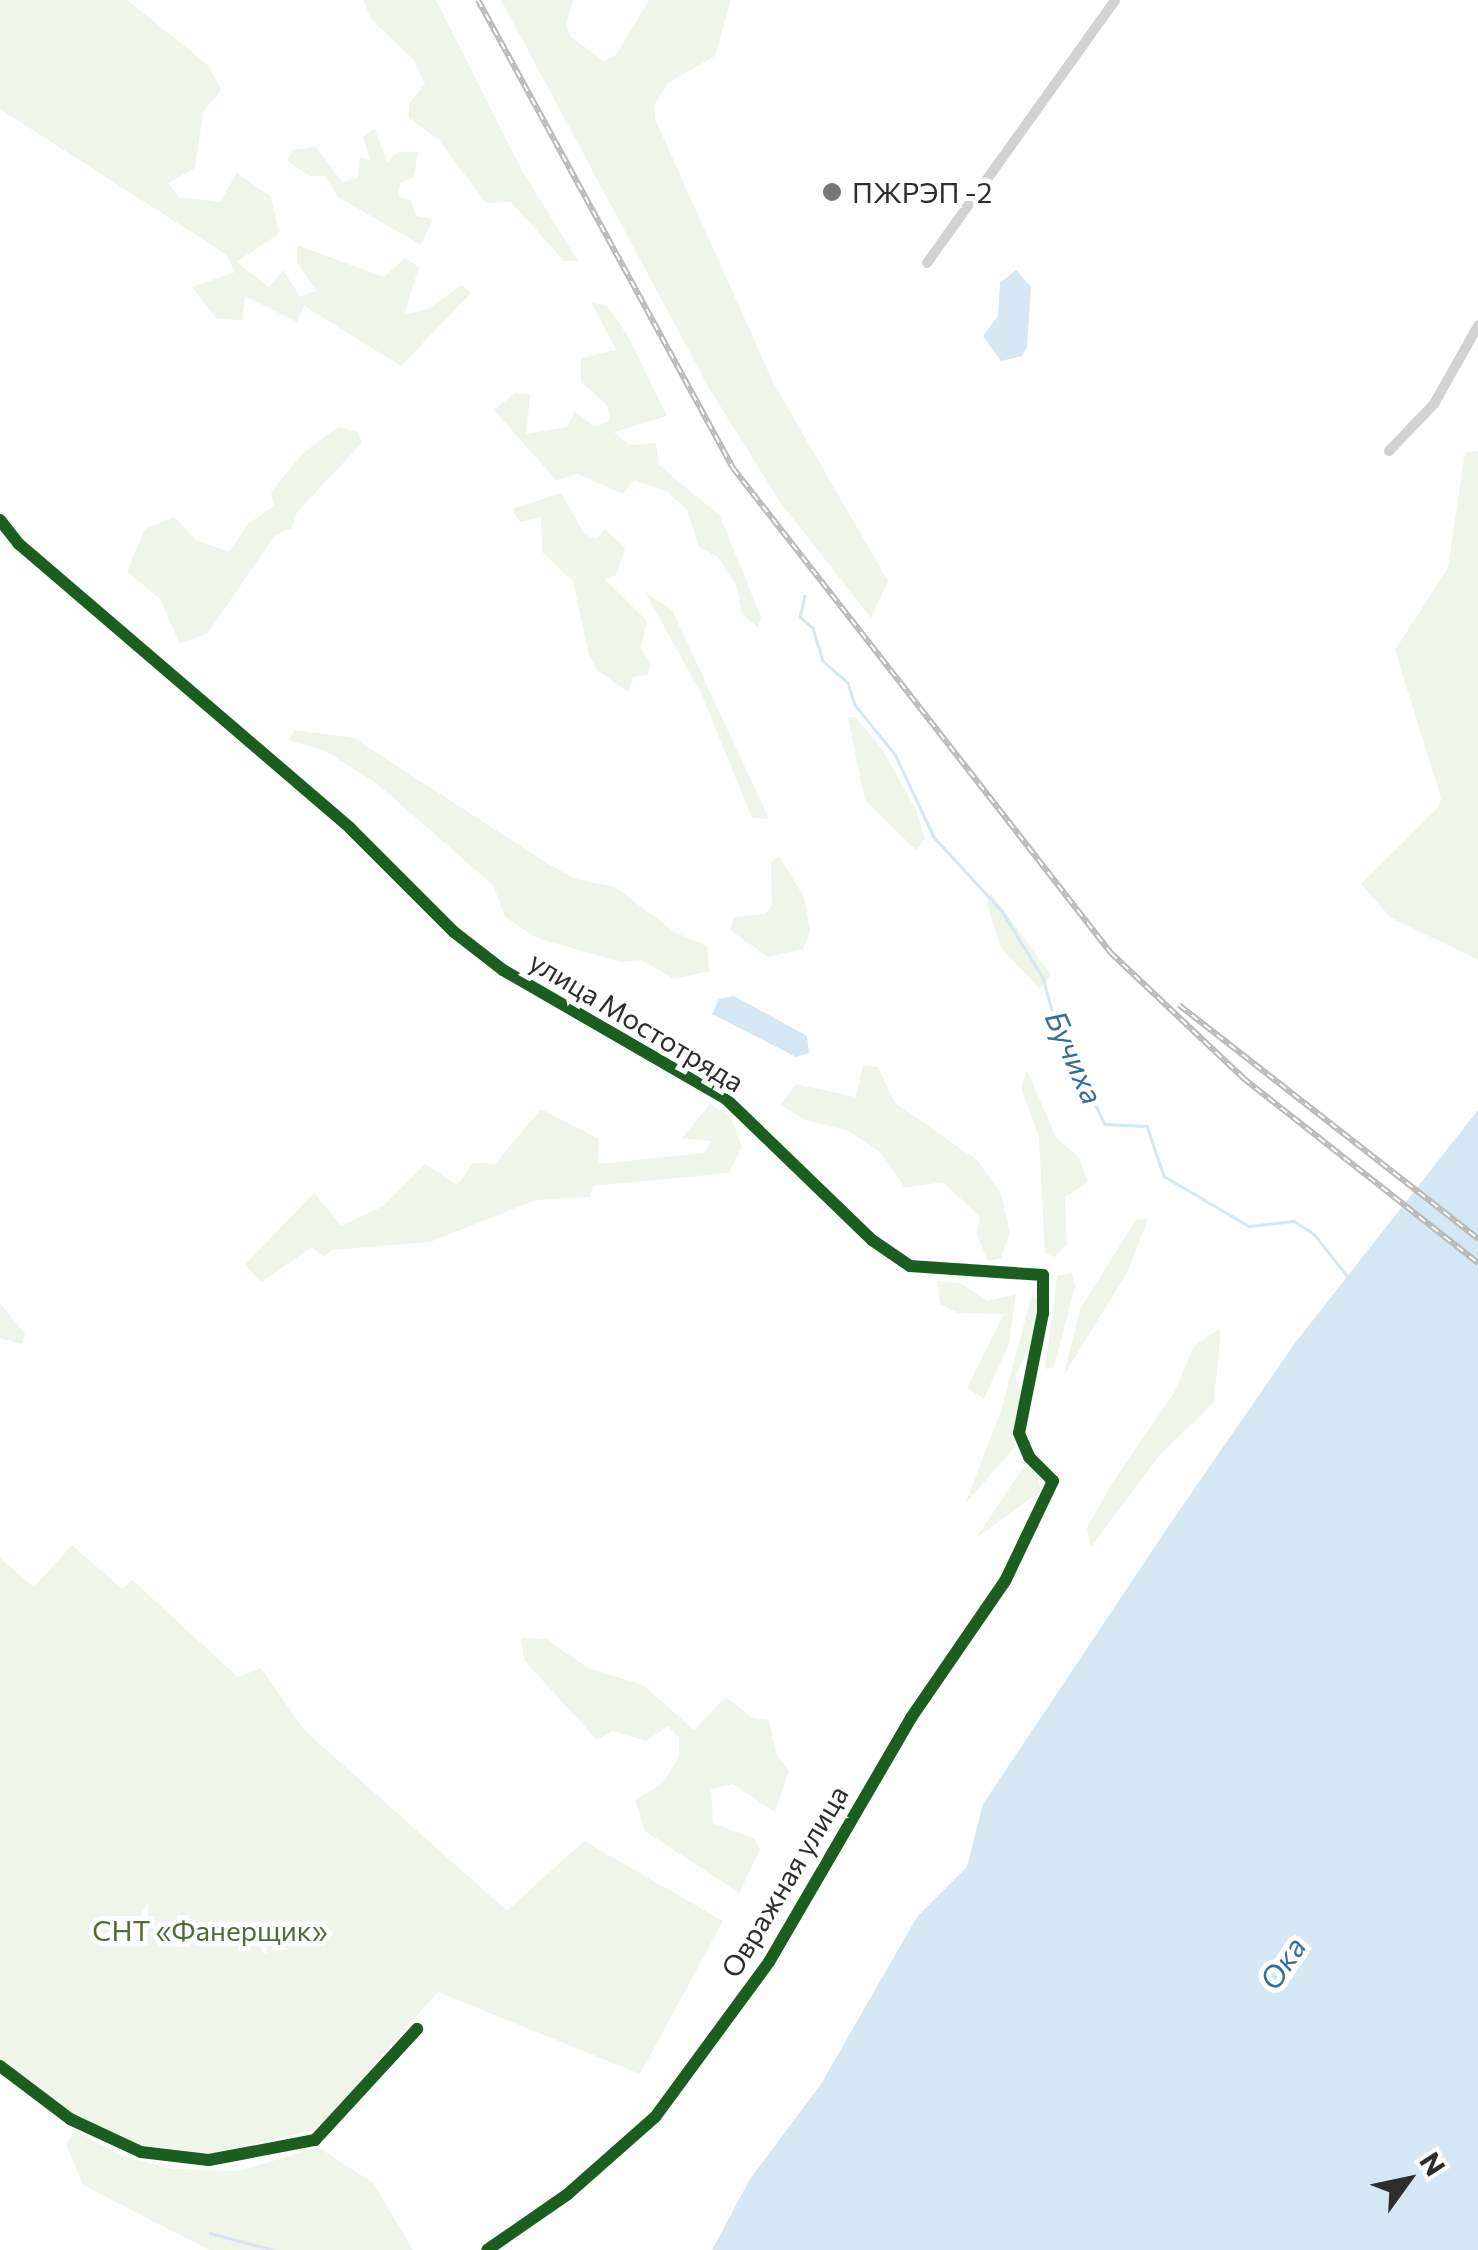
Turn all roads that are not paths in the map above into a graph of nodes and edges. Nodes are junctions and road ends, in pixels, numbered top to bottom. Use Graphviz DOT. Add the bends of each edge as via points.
graph roads {
  1 [pos="1114,0"];
  2 [pos="927,263"];
  3 [pos="1478,326"];
  4 [pos="1389,451"];
  5 [pos="0,520"];
  6 [pos="1053,1481"];
  7 [pos="418,2029"];
  8 [pos="0,2066"];
  9 [pos="487,2250"];
  1 -- 2 [label="street"];
  3 -- 4 [label="street" via="1434,404"];
  5 -- 6 [label="street, улица Мостотряда" via="321,802 478,951 725,1098 872,1240 910,1266 1042,1275 1043,1313 1020,1433 1029,1457"];
  6 -- 9 [label="street, Овражная улица" via="1005,1581 911,1718 769,1962 655,2117 568,2194"];
  7 -- 8 [label="street" via="316,2140 209,2160 141,2152 70,2119"];
}
